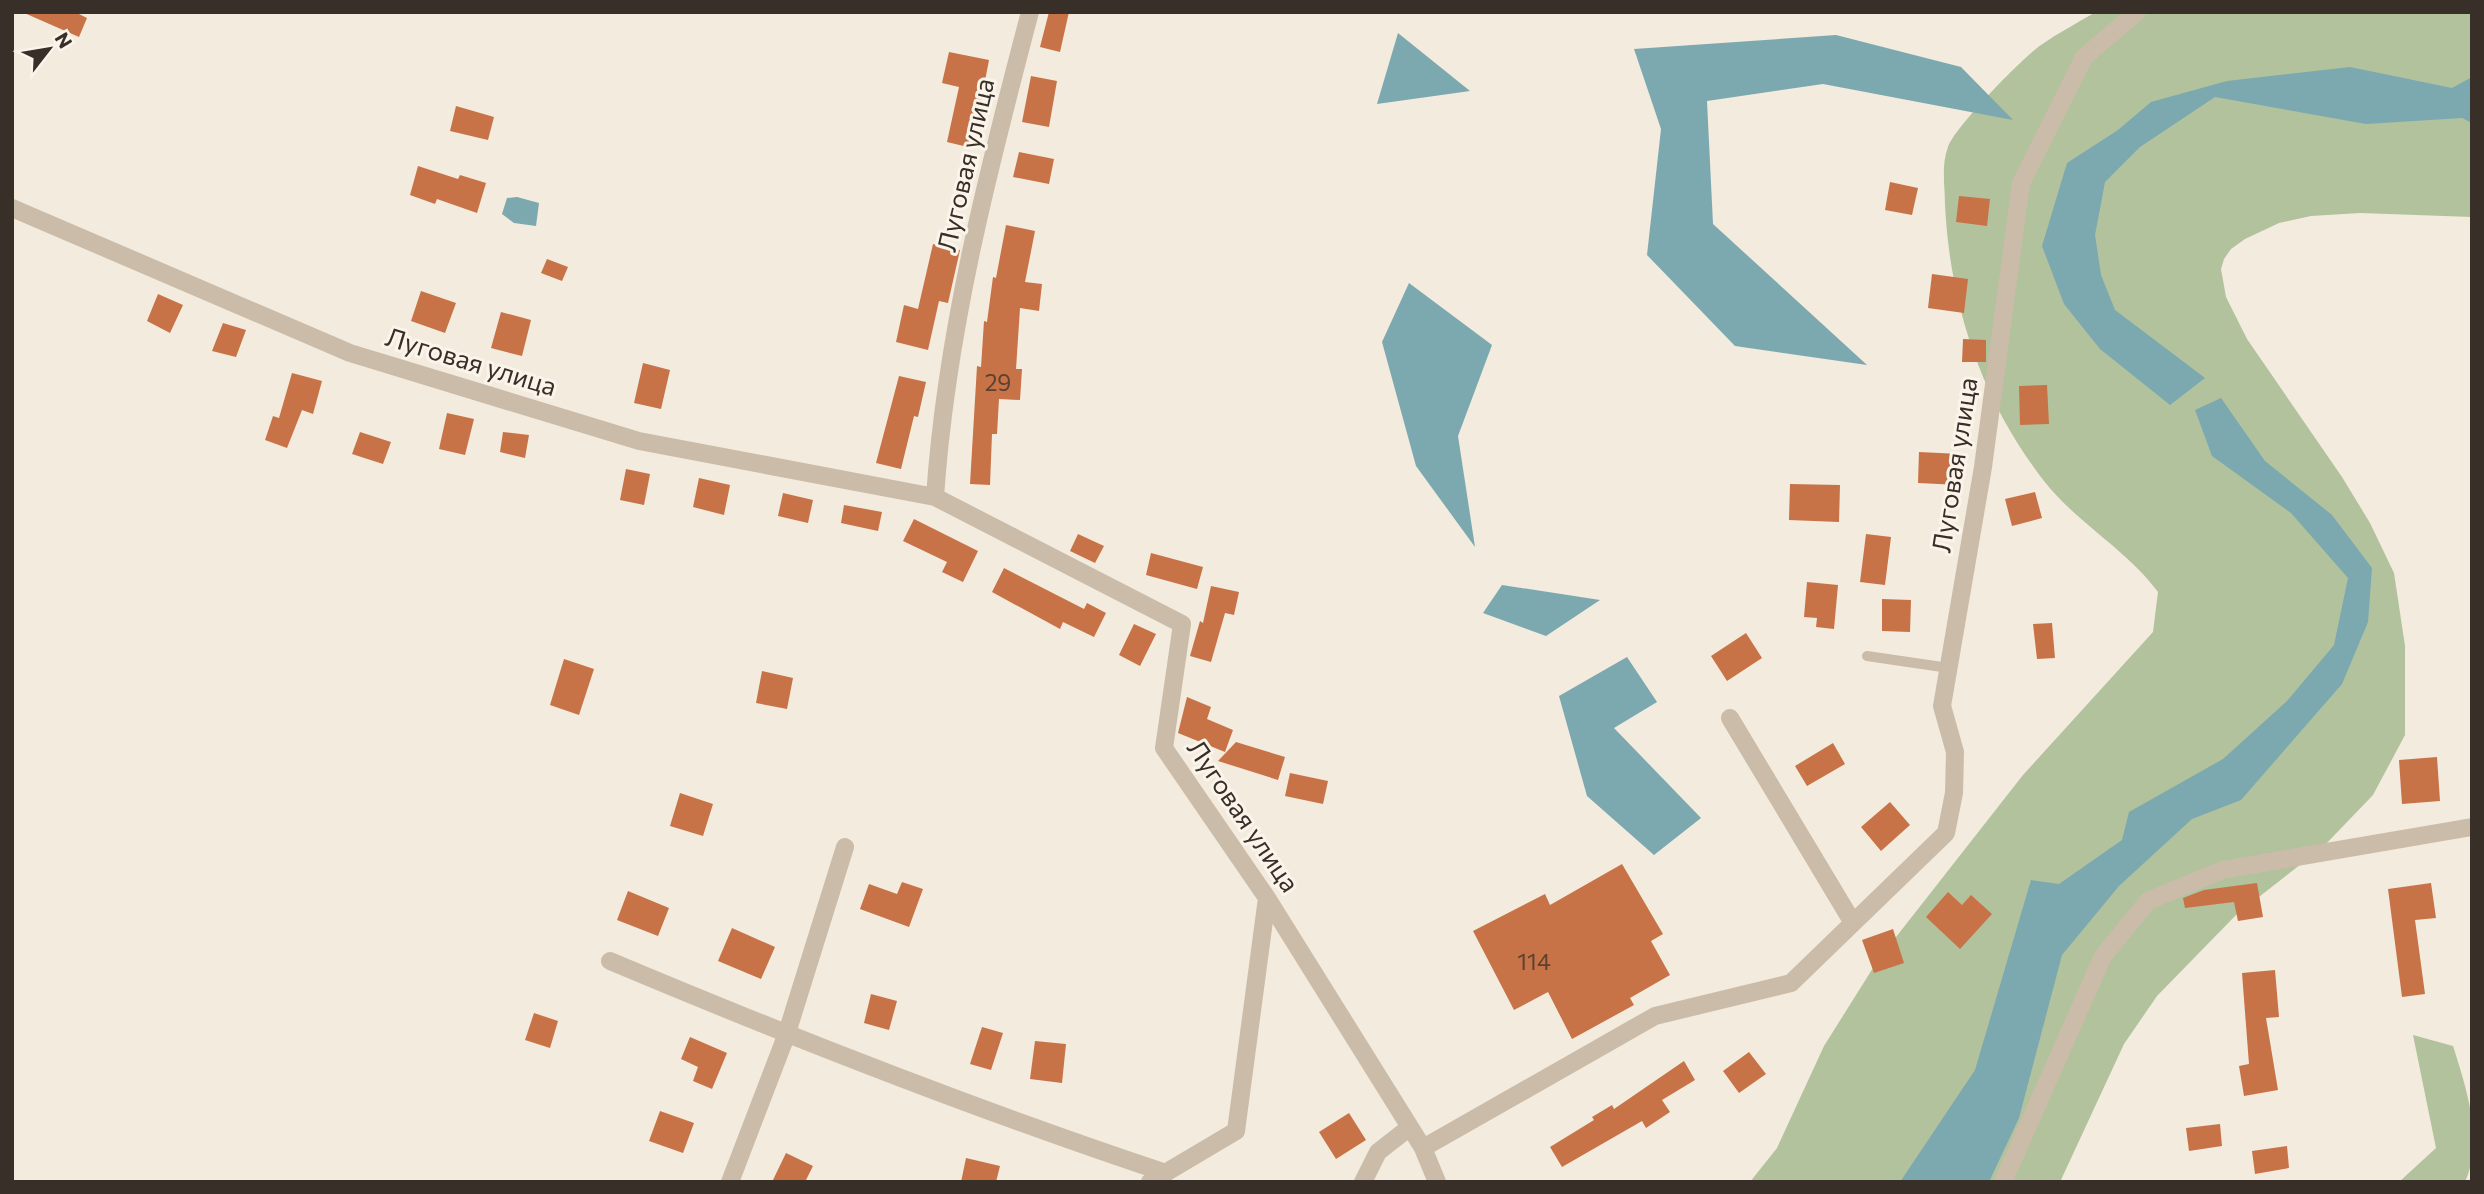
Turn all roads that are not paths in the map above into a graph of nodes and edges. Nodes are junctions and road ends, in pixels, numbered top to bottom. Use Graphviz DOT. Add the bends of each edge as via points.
graph roads {
  1 [pos="1030,12"];
  2 [pos="2137,12"];
  3 [pos="12,208"];
  4 [pos="935,497"];
  5 [pos="1867,656"];
  6 [pos="1949,668"];
  7 [pos="1730,718"];
  8 [pos="2472,827"];
  9 [pos="845,847"];
  10 [pos="1267,898"];
  11 [pos="1853,923"];
  12 [pos="610,961"];
  13 [pos="786,1036"];
  14 [pos="1410,1127"];
  15 [pos="1423,1148"];
  16 [pos="1158,1177"];
  17 [pos="730,1182"];
  18 [pos="1363,1182"];
  19 [pos="1437,1182"];
  20 [pos="2003,1182"];
  1 -- 4 [label="street, Луговая улица" via="993,151 940,418"];
  2 -- 6 [label="street, Луговая улица" via="2084,57 2021,183 1983,467"];
  3 -- 4 [label="street, Луговая улица" via="350,353 639,441"];
  4 -- 10 [label="street, Луговая улица" via="1182,624 1164,748"];
  5 -- 6 [label="lane"];
  6 -- 11 [label="street, Луговая улица" via="1942,706 1955,752 1954,793 1946,833"];
  7 -- 11 [label="street"];
  8 -- 20 [label="street" via="2222,870 2148,901 2103,956"];
  9 -- 13 [label="street"];
  10 -- 14 [label="street, Луговая улица"];
  10 -- 16 [label="street" via="1236,1131"];
  11 -- 15 [label="street, Луговая улица" via="1791,983 1655,1016"];
  12 -- 13 [label="street"];
  13 -- 16 [label="street"];
  13 -- 17 [label="street"];
  14 -- 15 [label="street, Луговая улица"];
  14 -- 18 [label="street" via="1378,1152"];
  15 -- 19 [label="street, Луговая улица"];
}
